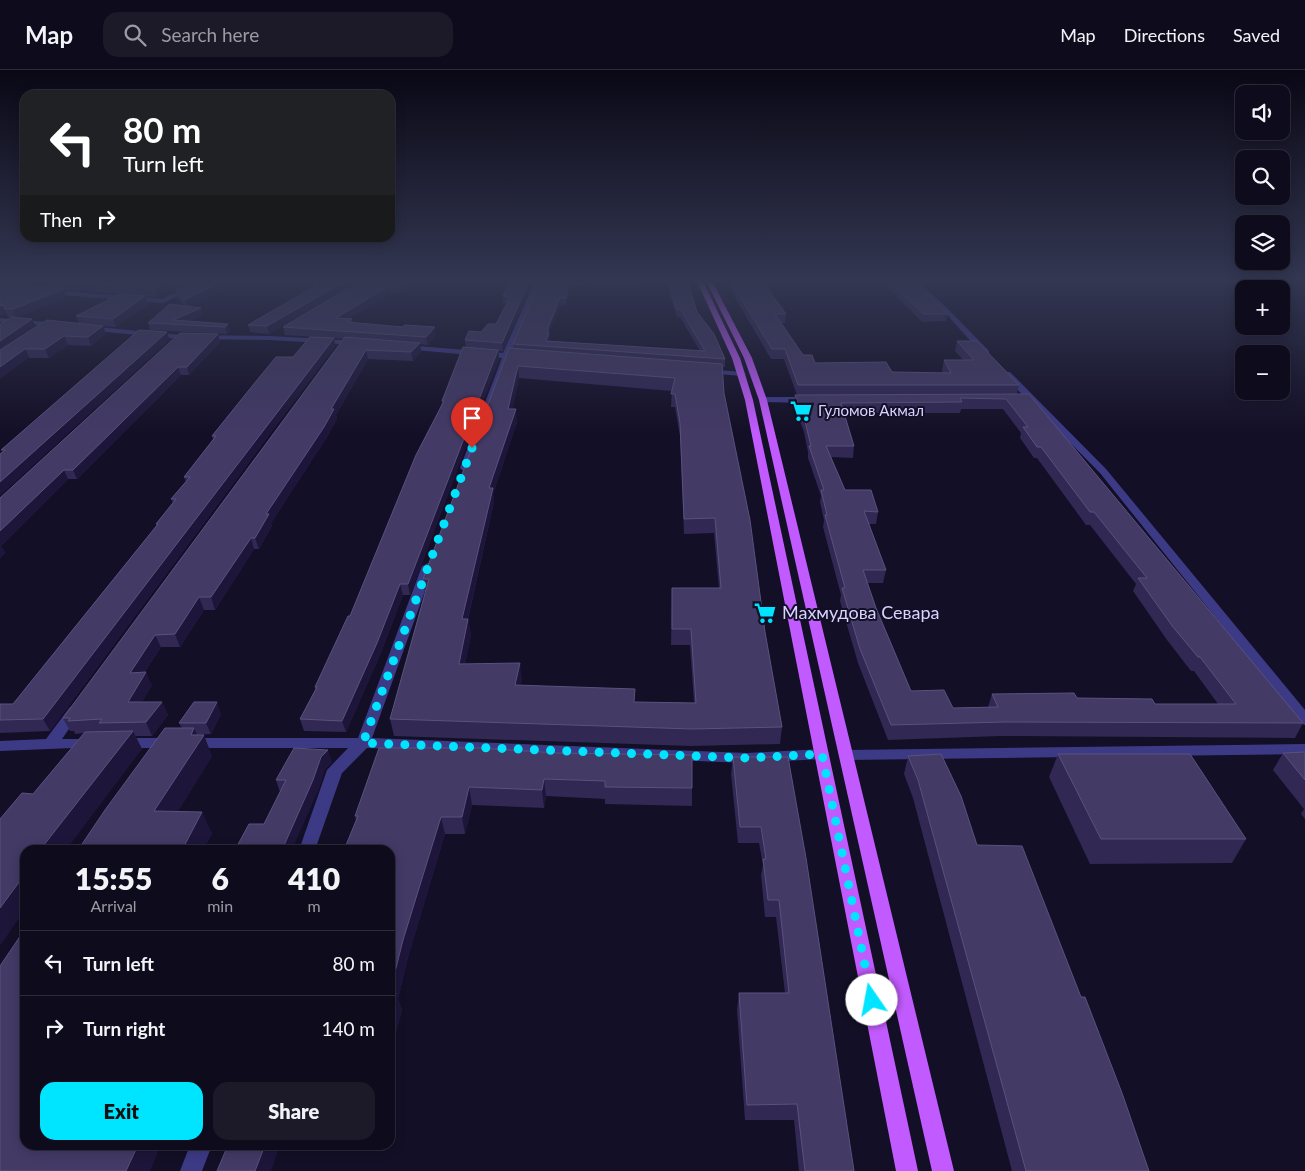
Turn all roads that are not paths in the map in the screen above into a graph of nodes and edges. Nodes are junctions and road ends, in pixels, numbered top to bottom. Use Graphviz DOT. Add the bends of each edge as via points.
graph roads {
  1 [pos="112,330"];
  2 [pos="283,330"];
  3 [pos="517,330"];
  4 [pos="722,330"];
  5 [pos="734,330"];
  6 [pos="965,330"];
  7 [pos="180,337"];
  8 [pos="270,338"];
  9 [pos="172,344"];
  10 [pos="363,344"];
  11 [pos="391,346"];
  12 [pos="506,356"];
  13 [pos="535,358"];
  14 [pos="702,371"];
  15 [pos="742,374"];
  16 [pos="764,400"];
  17 [pos="825,400"];
  18 [pos="462,475"];
  19 [pos="431,558"];
  20 [pos="79,704"];
  21 [pos="1305,720"];
  22 [pos="156,743"];
  23 [pos="363,743"];
  24 [pos="50,744"];
  25 [pos="0,746"];
  26 [pos="1305,749"];
  27 [pos="822,754"];
  28 [pos="847,755"];
  29 [pos="145,759"];
  30 [pos="309,845"];
  31 [pos="198,1150"];
  32 [pos="191,1171"];
  33 [pos="907,1171"];
  34 [pos="943,1171"];
  1 -- 7 [label="street"];
  2 -- 8 [label="street"];
  3 -- 12 [label="street"];
  4 -- 15 [label="main road"];
  5 -- 16 [label="main road"];
  6 -- 21 [label="street" via="1027,400 1102,471"];
  7 -- 8 [label="street"];
  7 -- 9 [label="street"];
  8 -- 10 [label="street" via="341,346"];
  11 -- 12 [label="street"];
  12 -- 13 [label="street"];
  12 -- 18 [label="street"];
  14 -- 15 [label="street"];
  15 -- 27 [label="main road"];
  16 -- 17 [label="street"];
  16 -- 28 [label="main road"];
  19 -- 23 [label="street"];
  20 -- 24 [label="street"];
  22 -- 23 [label="street"];
  22 -- 24 [label="street"];
  22 -- 29 [label="street"];
  23 -- 27 [label="street" via="747,758"];
  23 -- 30 [label="street" via="335,770"];
  24 -- 25 [label="street"];
  26 -- 28 [label="street"];
  27 -- 33 [label="main road"];
  28 -- 34 [label="main road"];
  31 -- 32 [label="street"];
}
